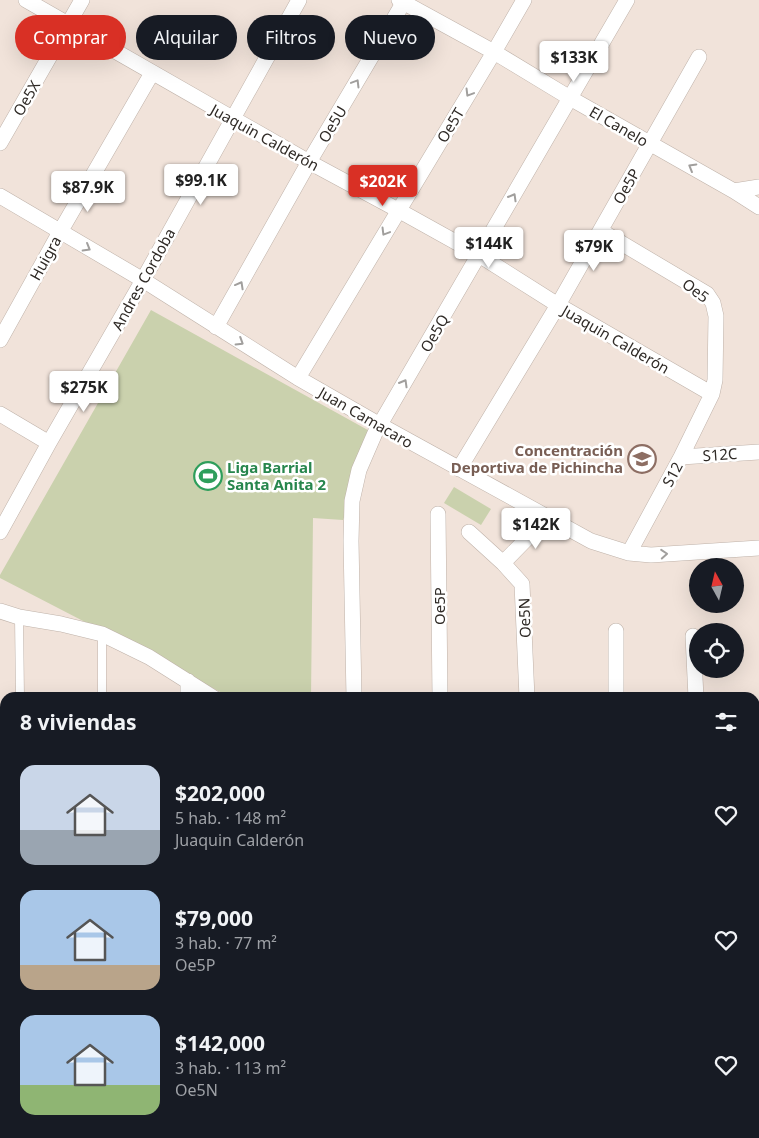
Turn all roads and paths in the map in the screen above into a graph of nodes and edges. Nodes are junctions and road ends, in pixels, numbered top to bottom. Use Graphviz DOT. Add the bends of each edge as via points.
graph roads {
  1 [pos="26,0"];
  2 [pos="82,0"];
  3 [pos="299,0"];
  4 [pos="524,0"];
  5 [pos="628,0"];
  6 [pos="402,1"];
  7 [pos="52,15"];
  8 [pos="73,15"];
  9 [pos="494,52"];
  10 [pos="699,57"];
  11 [pos="126,58"];
  12 [pos="47,60"];
  13 [pos="152,73"];
  14 [pos="570,98"];
  15 [pos="232,118"];
  16 [pos="0,143"];
  17 [pos="650,144"];
  18 [pos="309,162"];
  19 [pos="759,187"];
  20 [pos="734,191"];
  21 [pos="0,196"];
  22 [pos="759,207"];
  23 [pos="398,210"];
  24 [pos="601,230"];
  25 [pos="60,232"];
  26 [pos="479,255"];
  27 [pos="143,280"];
  28 [pos="558,305"];
  29 [pos="216,327"];
  30 [pos="0,340"];
  31 [pos="298,378"];
  32 [pos="712,394"];
  33 [pos="0,414"];
  34 [pos="380,425"];
  35 [pos="49,443"];
  36 [pos="759,452"];
  37 [pos="681,457"];
  38 [pos="459,469"];
  39 [pos="438,514"];
  40 [pos="548,517"];
  41 [pos="0,532"];
  42 [pos="469,532"];
  43 [pos="759,548"];
  44 [pos="630,553"];
  45 [pos="503,563"];
  46 [pos="0,611"];
  47 [pos="19,617"];
  48 [pos="616,631"];
  49 [pos="102,634"];
  50 [pos="695,678"];
  51 [pos="188,681"];
  52 [pos="20,692"];
  53 [pos="102,692"];
  54 [pos="188,692"];
  55 [pos="205,692"];
  56 [pos="354,692"];
  57 [pos="440,692"];
  58 [pos="528,692"];
  59 [pos="616,692"];
  60 [pos="696,692"];
  1 -- 7 [label="street, Juaquin Calderón"];
  2 -- 8 [label="street, Oe5X"];
  3 -- 15 [label="street, Andres Cordoba"];
  4 -- 9 [label="street, Oe5T"];
  5 -- 14 [label="street, Oe5Q"];
  6 -- 9 [label="street, El Canelo"];
  18 -- 6 [label="street, Oe5U, one-way"];
  9 -- 14 [label="street, El Canelo"];
  9 -- 23 [label="street, Oe5T, one-way"];
  10 -- 17 [label="street, Oe5P"];
  11 -- 13 [label="street, Juaquin Calderón"];
  12 -- 16 [label="street, Oe5X"];
  13 -- 15 [label="street, Juaquin Calderón"];
  13 -- 25 [label="street, Huigra"];
  14 -- 17 [label="street, El Canelo"];
  26 -- 14 [label="street, Oe5Q, one-way"];
  15 -- 18 [label="street, Juaquin Calderón"];
  15 -- 27 [label="street, Andres Cordoba"];
  20 -- 17 [label="street, El Canelo, one-way"];
  17 -- 24 [label="street, Oe5P"];
  18 -- 23 [label="street, Juaquin Calderón"];
  29 -- 18 [label="street, Oe5U, one-way"];
  19 -- 20 [label="street"];
  20 -- 22 [label="street, El Canelo"];
  21 -- 25 [label="street, Juan Camacaro"];
  23 -- 26 [label="street, Juaquin Calderón"];
  23 -- 31 [label="street, Oe5T, one-way"];
  24 -- 28 [label="street, Oe5P"];
  24 -- 32 [label="street, Oe5" via="706,294 714,303 715,380"];
  25 -- 27 [label="street, Juan Camacaro, one-way"];
  25 -- 30 [label="street, Huigra"];
  26 -- 28 [label="street, Juaquin Calderón"];
  34 -- 26 [label="street, Oe5Q, one-way"];
  27 -- 29 [label="street, Juan Camacaro"];
  27 -- 35 [label="street, Andres Cordoba"];
  28 -- 32 [label="street, Juaquin Calderón"];
  28 -- 38 [label="street, Oe5P"];
  29 -- 31 [label="street, Juan Camacaro, one-way"];
  31 -- 34 [label="street, Juan Camacaro"];
  32 -- 37 [label="street, S12"];
  33 -- 35 [label="street"];
  34 -- 38 [label="street, Juan Camacaro"];
  34 -- 56 [label="street, Oe5Q" via="362,462 352,501"];
  35 -- 41 [label="street, Andres Cordoba"];
  36 -- 37 [label="street, S12C"];
  37 -- 44 [label="street, S12"];
  38 -- 40 [label="street, Juan Camacaro"];
  39 -- 57 [label="street, Oe5P"];
  40 -- 44 [label="street, Juan Camacaro" via="591,540"];
  40 -- 45 [label="street"];
  42 -- 45 [label="street, Oe5N"];
  44 -- 43 [label="street, Juan Camacaro, one-way" via="651,555"];
  45 -- 58 [label="street, Oe5N" via="523,587"];
  46 -- 47 [label="street"];
  47 -- 49 [label="street"];
  47 -- 52 [label="lane"];
  48 -- 59 [label="street"];
  49 -- 51 [label="street"];
  49 -- 53 [label="lane"];
  50 -- 60 [label="street"];
  51 -- 54 [label="street"];
  51 -- 55 [label="street"];
}
